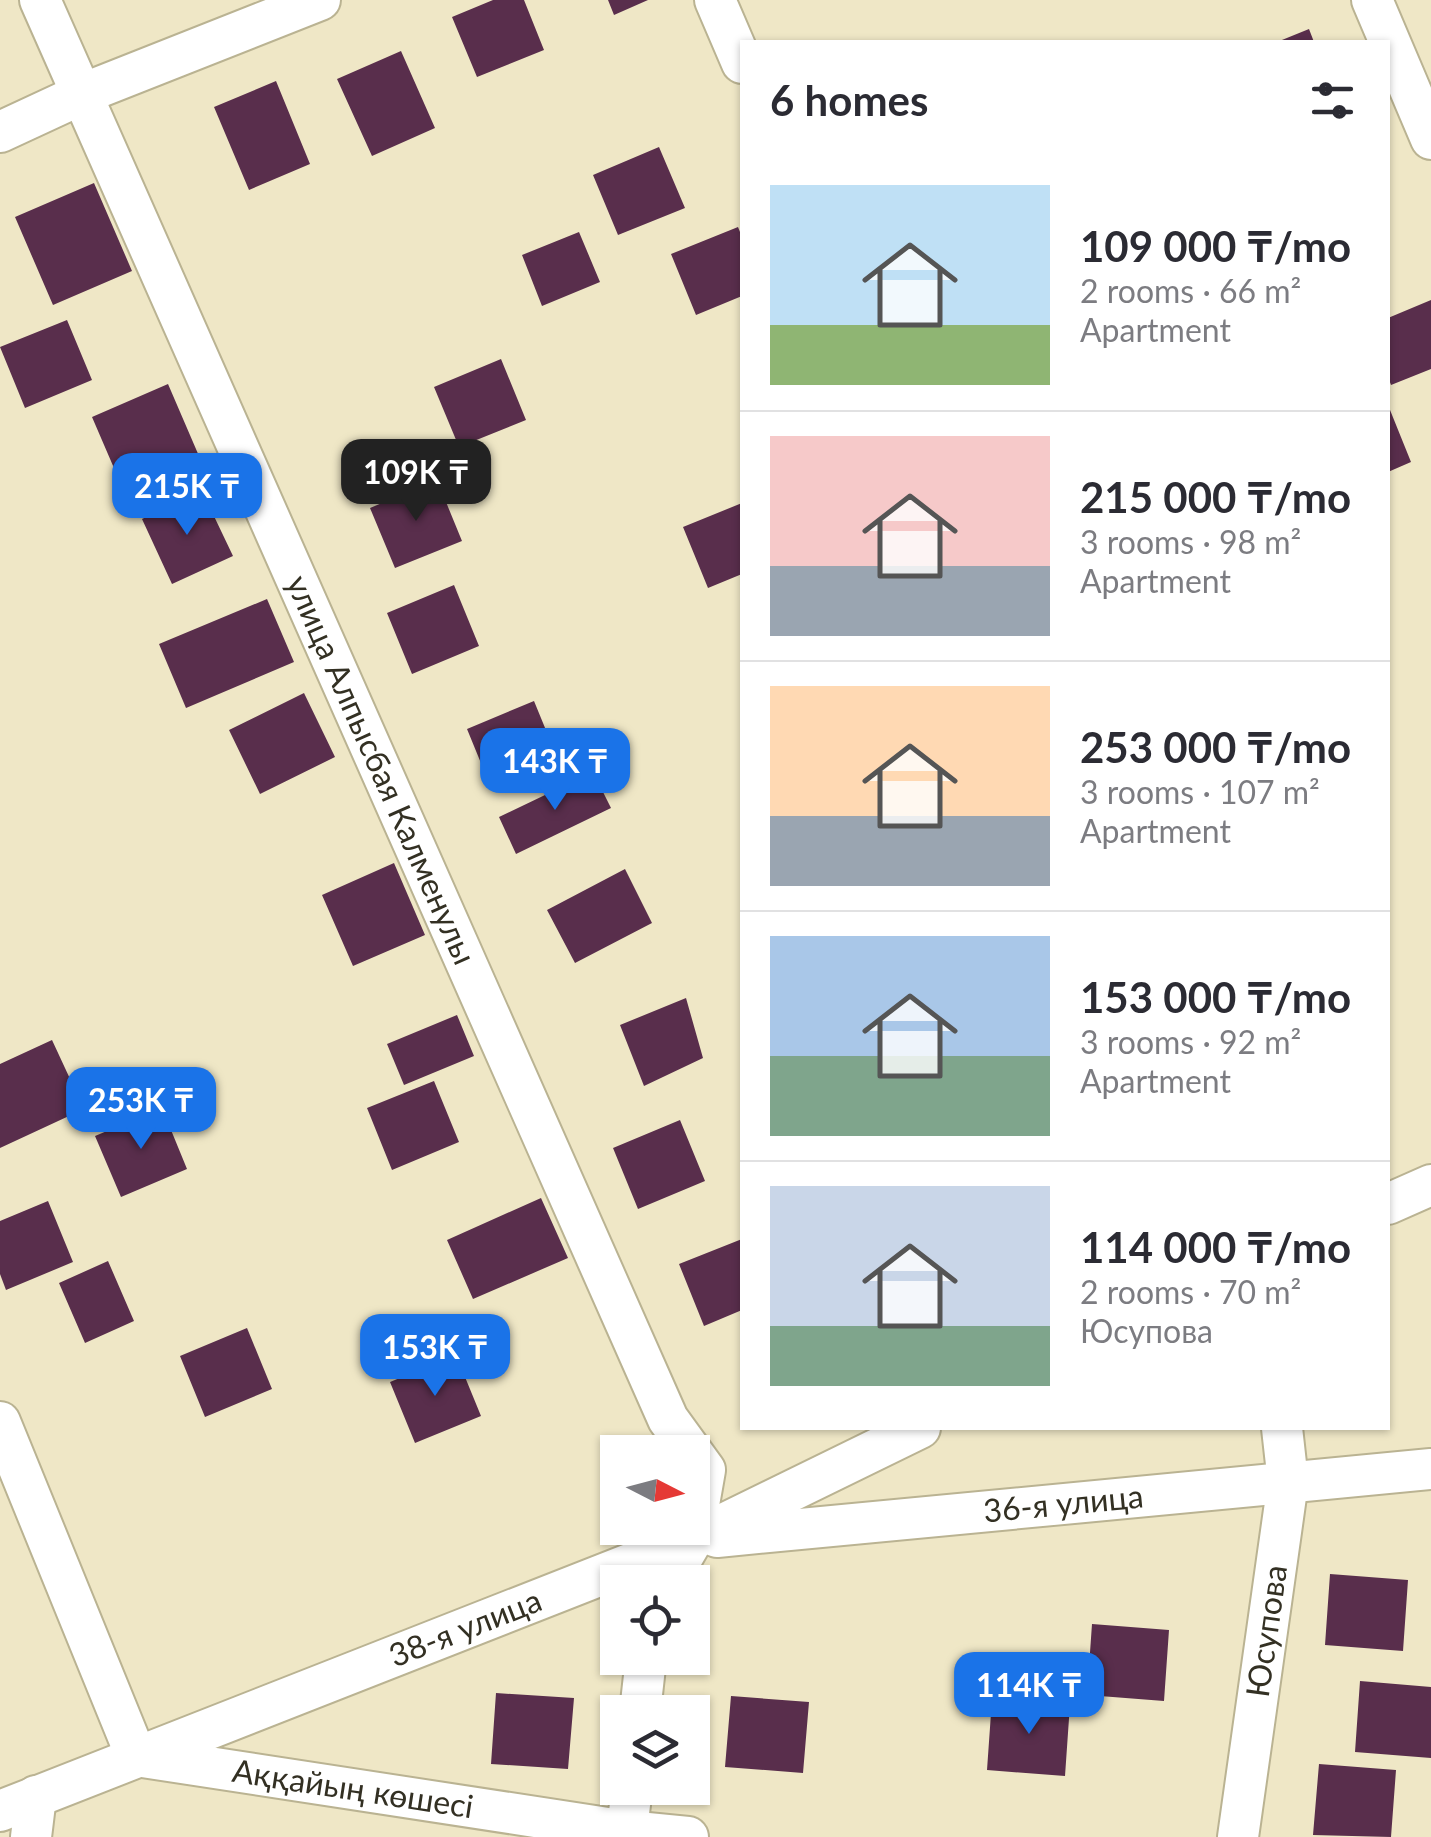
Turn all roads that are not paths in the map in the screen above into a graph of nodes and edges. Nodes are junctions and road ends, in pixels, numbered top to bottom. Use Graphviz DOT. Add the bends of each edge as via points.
graph roads {
  1 [pos="40,0"];
  2 [pos="320,0"];
  3 [pos="715,0"];
  4 [pos="1372,0"];
  5 [pos="1389,40"];
  6 [pos="1390,42"];
  7 [pos="740,58"];
  8 [pos="82,94"];
  9 [pos="0,132"];
  10 [pos="1431,139"];
  11 [pos="1431,1185"];
  12 [pos="1390,1203"];
  13 [pos="0,1422"];
  14 [pos="916,1430"];
  15 [pos="1282,1430"];
  16 [pos="680,1435"];
  17 [pos="1431,1469"];
  18 [pos="1288,1482"];
  19 [pos="710,1532"];
  20 [pos="710,1538"];
  21 [pos="680,1545"];
  22 [pos="136,1756"];
  23 [pos="18,1804"];
  24 [pos="630,1805"];
  25 [pos="626,1834"];
  26 [pos="31,1837"];
  27 [pos="688,1837"];
  28 [pos="1238,1837"];
  1 -- 8 [label="street, улица Алпысбая Калменулы"];
  2 -- 8 [label="street"];
  3 -- 7 [label="street"];
  4 -- 5 [label="street"];
  6 -- 10 [label="street"];
  8 -- 9 [label="street"];
  8 -- 16 [label="street, улица Алпысбая Калменулы"];
  11 -- 12 [label="street"];
  13 -- 22 [label="street"];
  14 -- 19 [label="street, 38-я улица"];
  15 -- 18 [label="street, Юсупова"];
  17 -- 18 [label="street, 36-я улица"];
  18 -- 20 [label="street, 36-я улица"];
  18 -- 28 [label="street, Юсупова"];
  21 -- 22 [label="street, 38-я улица"];
  22 -- 23 [label="street, 38-я улица"];
  22 -- 25 [label="street, Аққайың көшесі"];
  23 -- 26 [label="street"];
  24 -- 25 [label="street"];
  25 -- 27 [label="street, Аққайың көшесі"];
}
